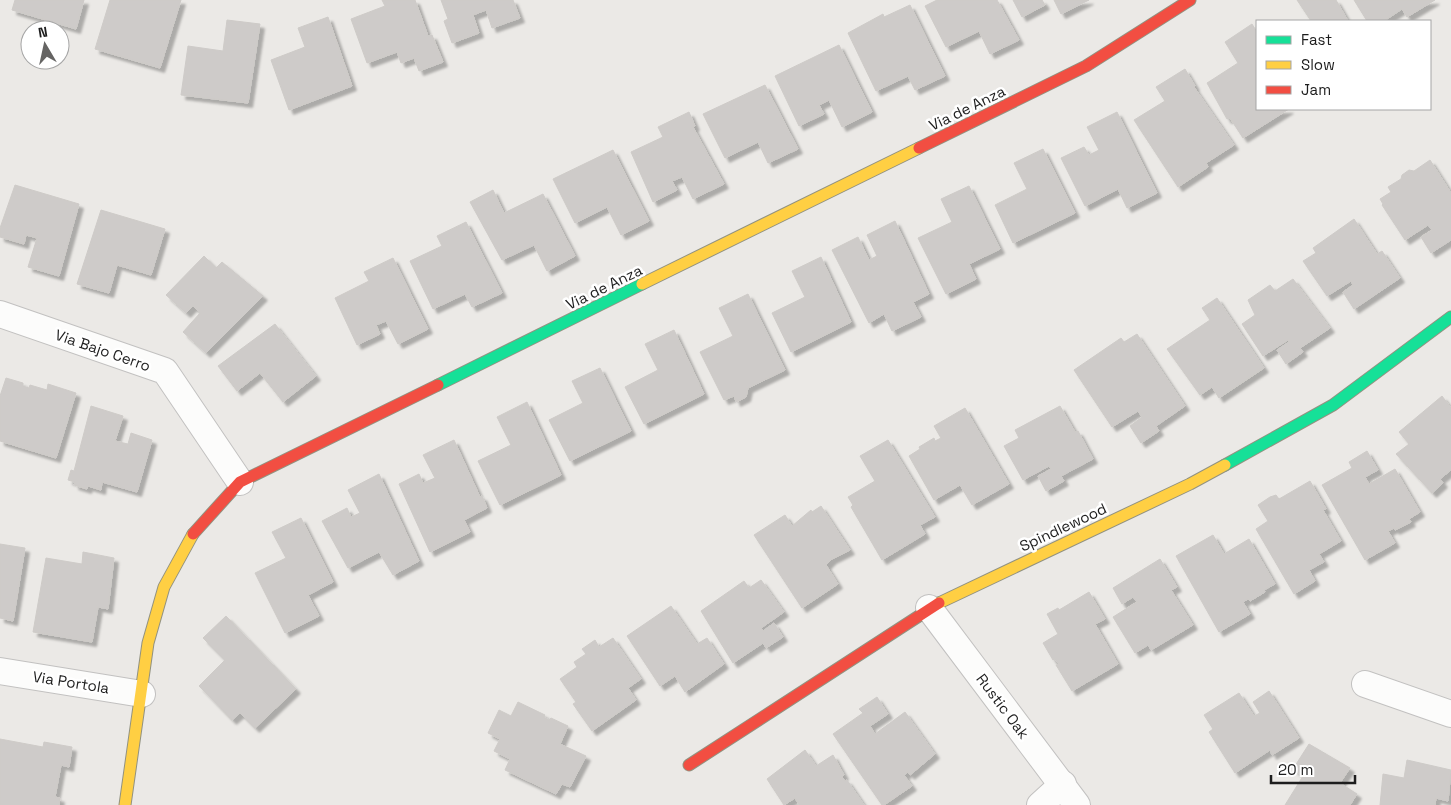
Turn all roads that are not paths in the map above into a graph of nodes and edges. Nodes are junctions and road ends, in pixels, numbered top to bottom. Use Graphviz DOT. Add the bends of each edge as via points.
graph roads {
  1 [pos="1190,0"];
  2 [pos="0,314"];
  3 [pos="1451,317"];
  4 [pos="240,482"];
  5 [pos="929,608"];
  6 [pos="0,671"];
  7 [pos="1364,684"];
  8 [pos="142,694"];
  9 [pos="1451,714"];
  10 [pos="689,765"];
  11 [pos="1070,795"];
  12 [pos="125,805"];
  13 [pos="1040,805"];
  1 -- 4 [label="street, Via de Anza" via="1086,66"];
  2 -- 4 [label="street, Via Bajo Cerro" via="165,371"];
  3 -- 5 [label="street, Spindlewood" via="1333,406 1190,484"];
  4 -- 8 [label="street, Via de Anza" via="195,530 164,587 148,643"];
  5 -- 10 [label="street, Spindlewood"];
  5 -- 11 [label="street, Rustic Oak"];
  6 -- 8 [label="street, Via Portola"];
  7 -- 9 [label="street"];
  8 -- 12 [label="street, Via de Anza"];
  11 -- 13 [label="street"];
}
